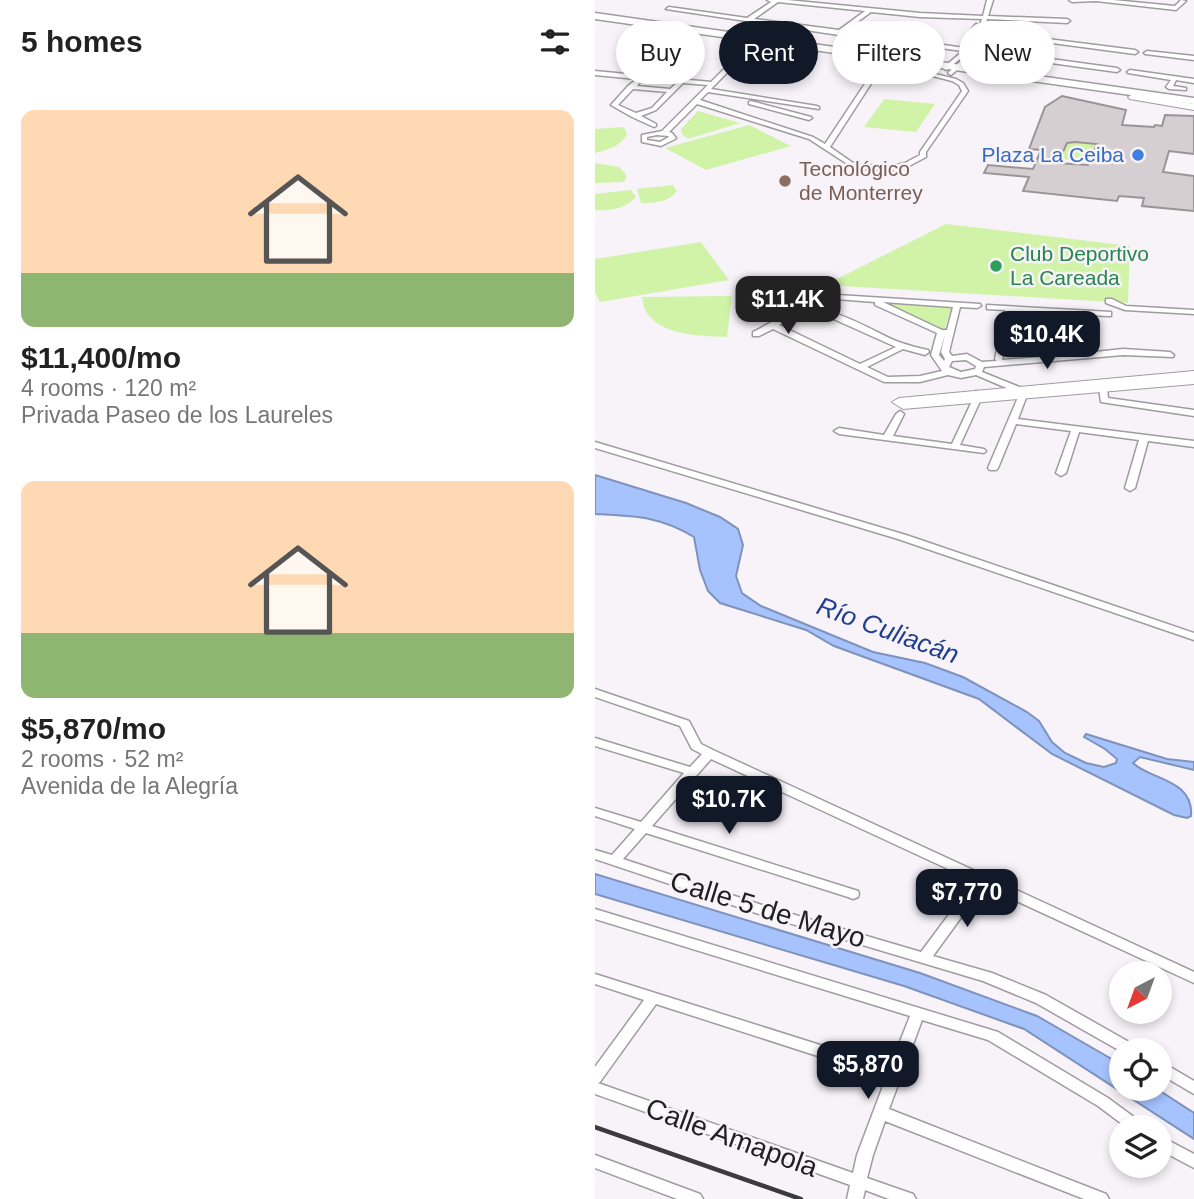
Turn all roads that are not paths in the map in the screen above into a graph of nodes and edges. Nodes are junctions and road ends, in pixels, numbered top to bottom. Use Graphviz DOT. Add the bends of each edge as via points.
graph roads {
  1 [pos="770,0"];
  2 [pos="985,0"];
  3 [pos="991,0"];
  4 [pos="1072,0"];
  5 [pos="1096,0"];
  6 [pos="776,1"];
  7 [pos="1183,1"];
  8 [pos="669,9"];
  9 [pos="870,10"];
  10 [pos="595,16"];
  11 [pos="983,16"];
  12 [pos="748,20"];
  13 [pos="855,21"];
  14 [pos="981,21"];
  15 [pos="1067,21"];
  16 [pos="595,22"];
  17 [pos="832,32"];
  18 [pos="719,35"];
  19 [pos="719,37"];
  20 [pos="1055,42"];
  21 [pos="818,50"];
  22 [pos="1140,53"];
  23 [pos="1194,58"];
  24 [pos="959,59"];
  25 [pos="1055,62"];
  26 [pos="959,63"];
  27 [pos="945,69"];
  28 [pos="950,69"];
  29 [pos="1124,71"];
  30 [pos="599,73"];
  31 [pos="719,77"];
  32 [pos="945,78"];
  33 [pos="1175,78"];
  34 [pos="595,79"];
  35 [pos="1194,81"];
  36 [pos="705,83"];
  37 [pos="634,84"];
  38 [pos="679,84"];
  39 [pos="712,84"];
  40 [pos="870,84"];
  41 [pos="631,87"];
  42 [pos="1184,89"];
  43 [pos="706,90"];
  44 [pos="672,91"];
  45 [pos="729,94"];
  46 [pos="825,100"];
  47 [pos="695,101"];
  48 [pos="1194,103"];
  49 [pos="817,108"];
  50 [pos="633,116"];
  51 [pos="654,125"];
  52 [pos="664,133"];
  53 [pos="827,147"];
  54 [pos="809,295"];
  55 [pos="871,299"];
  56 [pos="1109,301"];
  57 [pos="957,305"];
  58 [pos="977,306"];
  59 [pos="990,307"];
  60 [pos="1009,308"];
  61 [pos="1194,312"];
  62 [pos="1086,313"];
  63 [pos="1108,314"];
  64 [pos="774,326"];
  65 [pos="945,332"];
  66 [pos="1004,332"];
  67 [pos="756,334"];
  68 [pos="1085,337"];
  69 [pos="900,348"];
  70 [pos="925,352"];
  71 [pos="1082,355"];
  72 [pos="1170,355"];
  73 [pos="1001,361"];
  74 [pos="946,366"];
  75 [pos="978,366"];
  76 [pos="860,367"];
  77 [pos="1194,375"];
  78 [pos="1194,380"];
  79 [pos="1021,393"];
  80 [pos="1107,394"];
  81 [pos="976,396"];
  82 [pos="903,406"];
  83 [pos="1194,413"];
  84 [pos="1012,421"];
  85 [pos="1076,429"];
  86 [pos="839,431"];
  87 [pos="1144,437"];
  88 [pos="887,438"];
  89 [pos="1194,444"];
  90 [pos="595,445"];
  91 [pos="955,447"];
  92 [pos="981,451"];
  93 [pos="993,468"];
  94 [pos="1061,473"];
  95 [pos="1130,488"];
  96 [pos="1194,638"];
  97 [pos="595,693"];
  98 [pos="595,742"];
  99 [pos="709,753"];
  100 [pos="693,772"];
  101 [pos="595,812"];
  102 [pos="646,827"];
  103 [pos="595,854"];
  104 [pos="616,859"];
  105 [pos="981,881"];
  106 [pos="853,894"];
  107 [pos="595,914"];
  108 [pos="925,957"];
  109 [pos="1194,978"];
  110 [pos="595,979"];
  111 [pos="653,998"];
  112 [pos="918,1012"];
  113 [pos="1110,1038"];
  114 [pos="1172,1074"];
  115 [pos="896,1075"];
  116 [pos="595,1078"];
  117 [pos="595,1088"];
  118 [pos="1194,1088"];
  119 [pos="882,1113"];
  120 [pos="1121,1115"];
  121 [pos="1172,1149"];
  122 [pos="595,1161"];
  123 [pos="1194,1162"];
  124 [pos="858,1182"];
  125 [pos="695,1199"];
  126 [pos="855,1199"];
  127 [pos="908,1199"];
  128 [pos="1101,1199"];
  1 -- 6 [label="street"];
  2 -- 11 [label="street"];
  3 -- 11 [label="street"];
  4 -- 5 [label="street"];
  5 -- 7 [label="street" via="1173,8"];
  6 -- 9 [label="street"];
  6 -- 12 [label="street"];
  8 -- 12 [label="street"];
  9 -- 11 [label="street"];
  9 -- 13 [label="street"];
  10 -- 18 [label="highway"];
  11 -- 14 [label="street"];
  11 -- 15 [label="street"];
  12 -- 17 [label="street"];
  16 -- 19 [label="highway"];
  20 -- 22 [label="street"];
  21 -- 28 [label="highway"];
  22 -- 23 [label="street"];
  22 -- 29 [label="street"];
  24 -- 28 [label="street"];
  25 -- 29 [label="street"];
  26 -- 28 [label="street"];
  27 -- 28 [label="highway"];
  28 -- 48 [label="highway"];
  28 -- 48 [label="highway"];
  29 -- 33 [label="street"];
  30 -- 34 [label="street"];
  31 -- 39 [label="street"];
  32 -- 53 [label="street" via="964,87 964,96 916,162 892,168 862,167"];
  33 -- 35 [label="street"];
  33 -- 42 [label="street" via="1169,87"];
  36 -- 39 [label="street"];
  37 -- 41 [label="street"];
  38 -- 44 [label="street"];
  39 -- 43 [label="street"];
  40 -- 53 [label="street"];
  41 -- 44 [label="street"];
  41 -- 50 [label="street" via="614,105"];
  43 -- 45 [label="street"];
  43 -- 47 [label="street"];
  44 -- 50 [label="street" via="653,109"];
  45 -- 49 [label="street"];
  45 -- 49 [label="street" via="811,120"];
  46 -- 49 [label="street"];
  47 -- 52 [label="street"];
  47 -- 53 [label="street" via="804,135"];
  50 -- 51 [label="street"];
  54 -- 55 [label="street"];
  55 -- 57 [label="street"];
  55 -- 65 [label="street"];
  56 -- 61 [label="street" via="1125,307"];
  57 -- 58 [label="street"];
  57 -- 65 [label="street"];
  59 -- 60 [label="street"];
  60 -- 62 [label="street"];
  60 -- 66 [label="street"];
  62 -- 63 [label="street"];
  62 -- 68 [label="street"];
  64 -- 67 [label="street"];
  64 -- 69 [label="street" via="815,312"];
  64 -- 76 [label="street"];
  65 -- 74 [label="street" via="935,352"];
  66 -- 68 [label="street"];
  66 -- 73 [label="street"];
  68 -- 71 [label="street"];
  69 -- 70 [label="street"];
  69 -- 76 [label="street"];
  71 -- 72 [label="street"];
  71 -- 73 [label="street"];
  73 -- 75 [label="street"];
  74 -- 75 [label="street" via="964,375"];
  74 -- 75 [label="street" via="960,357"];
  74 -- 76 [label="street" via="906,381 887,380"];
  75 -- 79 [label="street"];
  77 -- 79 [label="street"];
  78 -- 80 [label="street"];
  79 -- 80 [label="street"];
  79 -- 81 [label="street"];
  79 -- 84 [label="street"];
  80 -- 83 [label="street"];
  81 -- 82 [label="street"];
  81 -- 91 [label="street"];
  82 -- 88 [label="street"];
  84 -- 85 [label="street"];
  84 -- 93 [label="street"];
  85 -- 87 [label="street"];
  85 -- 94 [label="street"];
  86 -- 88 [label="street"];
  87 -- 89 [label="street"];
  87 -- 95 [label="street"];
  88 -- 91 [label="street"];
  90 -- 96 [label="street" via="891,533"];
  91 -- 92 [label="street"];
  97 -- 99 [label="street" via="685,724 696,746"];
  98 -- 100 [label="street"];
  99 -- 100 [label="street"];
  99 -- 105 [label="street"];
  100 -- 102 [label="street"];
  101 -- 102 [label="street"];
  102 -- 104 [label="street"];
  102 -- 106 [label="street"];
  103 -- 104 [label="street, Calle 5 de Mayo"];
  104 -- 108 [label="street, Calle 5 de Mayo" via="753,907"];
  105 -- 108 [label="street"];
  105 -- 109 [label="street"];
  107 -- 112 [label="street"];
  108 -- 113 [label="street, Calle 5 de Mayo" via="1041,999"];
  110 -- 111 [label="street"];
  111 -- 115 [label="street"];
  111 -- 116 [label="street"];
  112 -- 115 [label="street"];
  112 -- 120 [label="street" via="993,1036"];
  114 -- 118 [label="street"];
  115 -- 119 [label="street"];
  117 -- 124 [label="street, Calle Amapola"];
  119 -- 124 [label="street"];
  119 -- 128 [label="street"];
  121 -- 123 [label="street"];
  122 -- 125 [label="street"];
  124 -- 126 [label="street"];
  124 -- 127 [label="street, Calle Amapola"];
}
